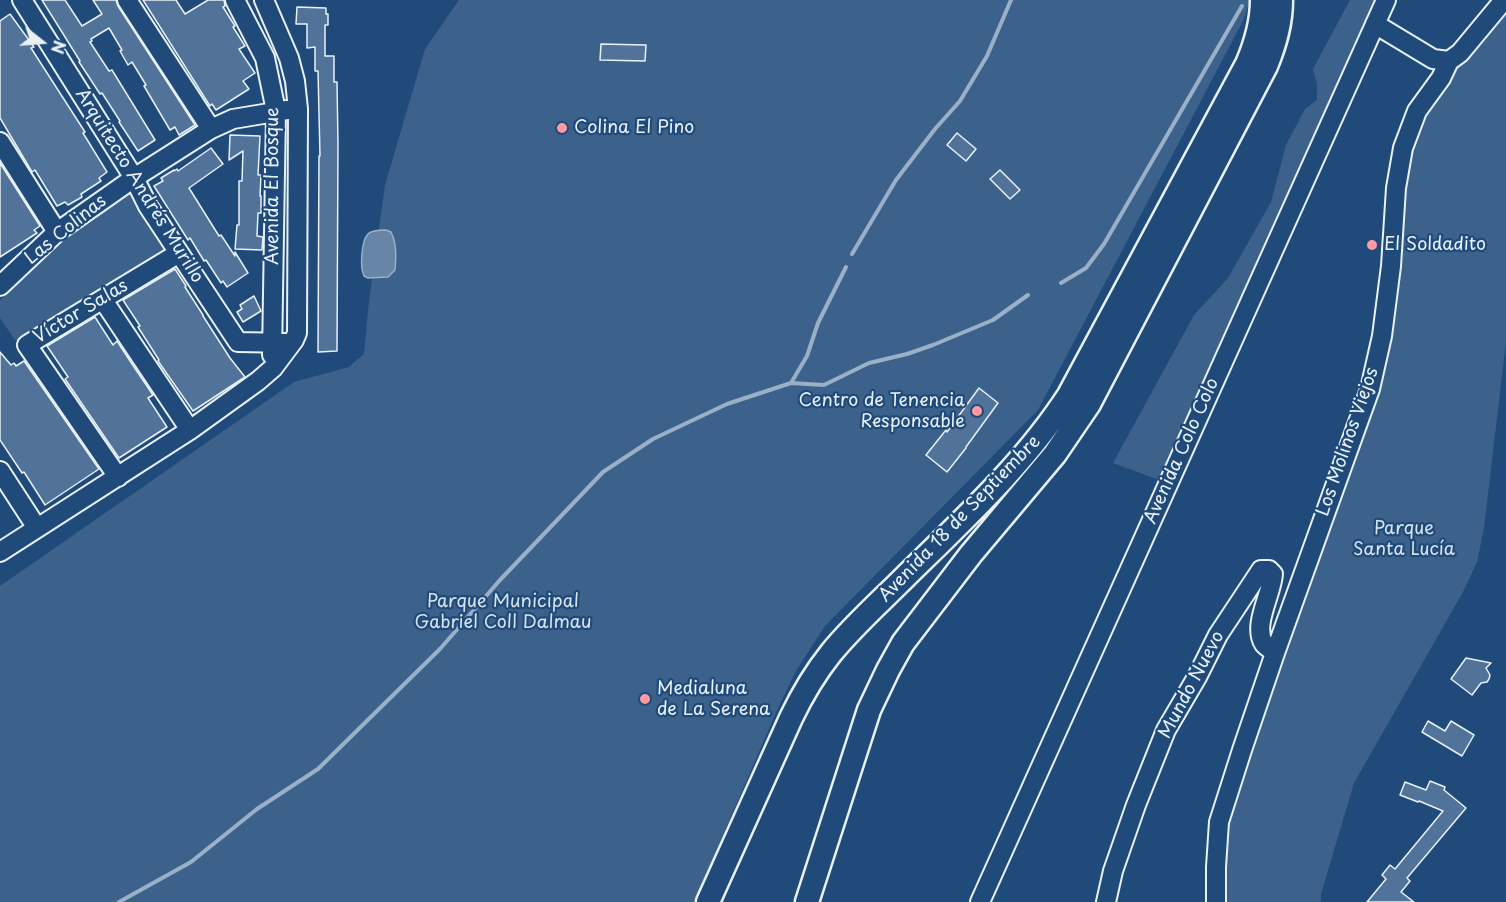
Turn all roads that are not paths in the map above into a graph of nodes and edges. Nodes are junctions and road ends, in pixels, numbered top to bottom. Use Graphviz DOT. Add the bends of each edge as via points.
graph roads {
  1 [pos="22,0"];
  2 [pos="127,0"];
  3 [pos="235,0"];
  4 [pos="264,0"];
  5 [pos="1262,0"];
  6 [pos="1281,0"];
  7 [pos="1297,0"];
  8 [pos="1386,0"];
  9 [pos="1504,0"];
  10 [pos="1375,24"];
  11 [pos="1273,48"];
  12 [pos="1449,61"];
  13 [pos="298,109"];
  14 [pos="276,111"];
  15 [pos="211,129"];
  16 [pos="0,141"];
  17 [pos="134,178"];
  18 [pos="57,232"];
  19 [pos="180,253"];
  20 [pos="0,286"];
  21 [pos="103,300"];
  22 [pos="294,340"];
  23 [pos="272,343"];
  24 [pos="273,368"];
  25 [pos="190,430"];
  26 [pos="0,471"];
  27 [pos="117,477"];
  28 [pos="38,528"];
  29 [pos="0,552"];
  30 [pos="1275,653"];
  31 [pos="708,902"];
  32 [pos="807,902"];
  33 [pos="980,902"];
  34 [pos="1106,902"];
  35 [pos="1216,902"];
  1 -- 17 [label="street, Arquitecto Andrés Murillo"];
  2 -- 15 [label="street"];
  3 -- 14 [label="street, Avenida El Bosque" via="265,58"];
  4 -- 13 [label="street, Avenida El Bosque" via="289,58"];
  5 -- 31 [label="main road, Avenida 18 de Septiembre" via="1259,27 1247,64 1069,395 1040,437 992,491 842,640 819,668 790,718"];
  6 -- 11 [label="main road"];
  7 -- 11 [label="main road"];
  8 -- 10 [label="street, Avenida Colo Colo"];
  9 -- 12 [label="street, Los Molinos Viejos"];
  10 -- 12 [label="street" via="1433,59"];
  10 -- 33 [label="street, Avenida Colo Colo"];
  11 -- 32 [label="main road, Avenida 18 de Septiembre" via="1089,404 1055,454 903,643 888,669 869,710"];
  12 -- 30 [label="street, Los Molinos Viejos" via="1417,111 1403,148 1382,336 1370,389"];
  13 -- 14 [label="street, Las Colinas"];
  13 -- 22 [label="street, Avenida El Bosque"];
  14 -- 15 [label="street, Las Colinas" via="233,118"];
  14 -- 23 [label="street, Avenida El Bosque"];
  15 -- 17 [label="street, Las Colinas"];
  16 -- 18 [label="street"];
  17 -- 18 [label="street, Las Colinas"];
  17 -- 19 [label="street, Arquitecto Andrés Murillo"];
  18 -- 20 [label="street, Las Colinas"];
  19 -- 21 [label="street, Víctor Salas"];
  19 -- 23 [label="street, Arquitecto Andrés Murillo" via="238,342"];
  21 -- 25 [label="street"];
  21 -- 27 [label="street, Víctor Salas" via="27,345"];
  22 -- 23 [label="street"];
  22 -- 24 [label="street"];
  23 -- 24 [label="street, Avenida El Bosque"];
  24 -- 25 [label="street"];
  25 -- 27 [label="street"];
  26 -- 28 [label="street"];
  27 -- 28 [label="street"];
  28 -- 29 [label="street"];
  30 -- 34 [label="street, Mundo Nuevo" via="1265,645 1260,633 1273,574 1262,570 1218,634 1167,730 1128,827"];
  30 -- 35 [label="street, Los Molinos Viejos" via="1219,822"];
}
